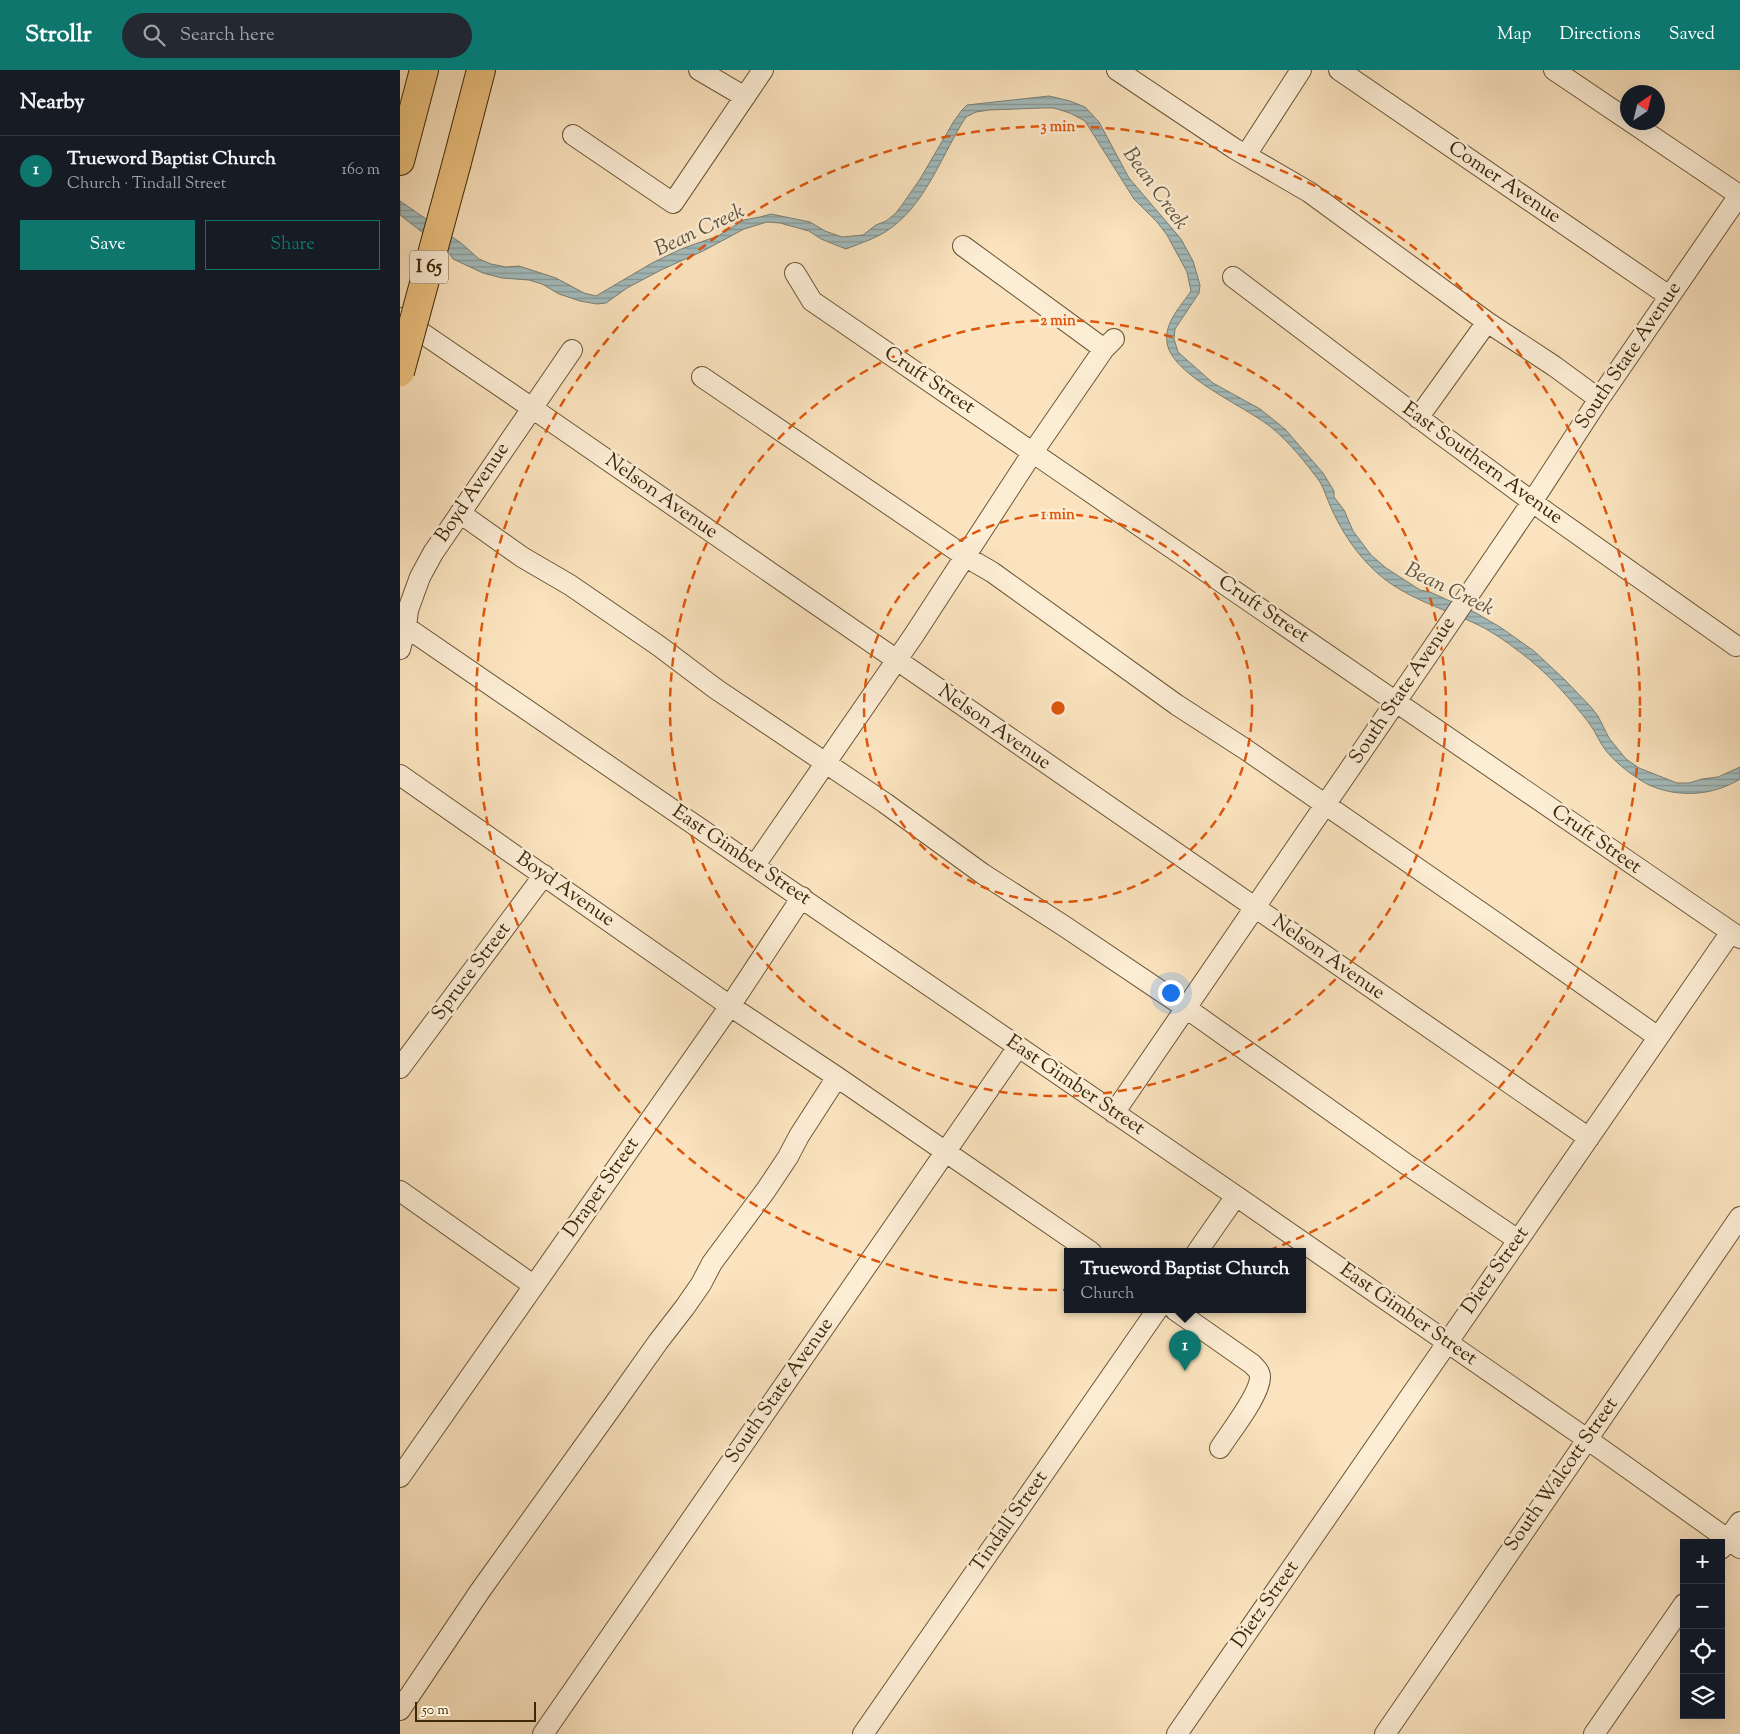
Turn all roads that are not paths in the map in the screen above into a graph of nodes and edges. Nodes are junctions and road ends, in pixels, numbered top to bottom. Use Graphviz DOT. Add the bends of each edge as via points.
graph roads {
  1 [pos="424,70"];
  2 [pos="482,70"];
  3 [pos="699,70"];
  4 [pos="764,70"];
  5 [pos="1117,70"];
  6 [pos="1301,70"];
  7 [pos="1340,70"];
  8 [pos="1554,70"];
  9 [pos="745,97"];
  10 [pos="1620,115"];
  11 [pos="1643,130"];
  12 [pos="573,135"];
  13 [pos="1246,155"];
  14 [pos="400,161"];
  15 [pos="1740,195"];
  16 [pos="963,246"];
  17 [pos="795,273"];
  18 [pos="1232,277"];
  19 [pos="1670,296"];
  20 [pos="400,318"];
  21 [pos="1487,322"];
  22 [pos="572,350"];
  23 [pos="400,372"];
  24 [pos="702,377"];
  25 [pos="1599,399"];
  26 [pos="532,408"];
  27 [pos="1418,418"];
  28 [pos="1033,452"];
  29 [pos="1532,502"];
  30 [pos="460,513"];
  31 [pos="966,557"];
  32 [pos="406,627"];
  33 [pos="1736,646"];
  34 [pos="400,648"];
  35 [pos="896,660"];
  36 [pos="1396,702"];
  37 [pos="826,762"];
  38 [pos="400,775"];
  39 [pos="1325,805"];
  40 [pos="755,865"];
  41 [pos="544,875"];
  42 [pos="802,898"];
  43 [pos="1255,908"];
  44 [pos="1735,935"];
  45 [pos="730,1006"];
  46 [pos="1186,1008"];
  47 [pos="1658,1037"];
  48 [pos="1018,1047"];
  49 [pos="400,1068"];
  50 [pos="837,1077"];
  51 [pos="1114,1113"];
  52 [pos="1589,1138"];
  53 [pos="945,1153"];
  54 [pos="400,1191"];
  55 [pos="1236,1196"];
  56 [pos="1740,1217"];
  57 [pos="1518,1240"];
  58 [pos="1085,1248"];
  59 [pos="1200,1248"];
  60 [pos="533,1286"];
  61 [pos="1155,1313"];
  62 [pos="1179,1313"];
  63 [pos="1447,1342"];
  64 [pos="1587,1439"];
  65 [pos="1220,1448"];
  66 [pos="400,1477"];
  67 [pos="1740,1522"];
  68 [pos="1730,1546"];
  69 [pos="1680,1610"];
  70 [pos="400,1710"];
  71 [pos="543,1734"];
  72 [pos="863,1734"];
  73 [pos="1177,1734"];
  74 [pos="1385,1734"];
  75 [pos="1594,1734"];
  1 -- 14 [label="highway"];
  2 -- 23 [label="highway, I 65, bridge"];
  3 -- 9 [label="street"];
  4 -- 9 [label="street"];
  5 -- 13 [label="street"];
  6 -- 13 [label="street"];
  7 -- 19 [label="street, Comer Avenue"];
  8 -- 10 [label="street"];
  9 -- 12 [label="street" via="673,202"];
  11 -- 15 [label="street"];
  13 -- 21 [label="street" via="1308,192"];
  15 -- 19 [label="street, South State Avenue"];
  16 -- 28 [label="street" via="1109,344"];
  17 -- 28 [label="street, Cruft Street" via="812,302"];
  18 -- 27 [label="street, East Southern Avenue"];
  19 -- 25 [label="street, South State Avenue"];
  20 -- 26 [label="street, Nelson Avenue"];
  21 -- 25 [label="street"];
  21 -- 27 [label="street"];
  22 -- 26 [label="street, Boyd Avenue"];
  24 -- 31 [label="street"];
  25 -- 29 [label="street, South State Avenue"];
  26 -- 30 [label="street, Boyd Avenue"];
  26 -- 35 [label="street, Nelson Avenue"];
  27 -- 29 [label="street, East Southern Avenue"];
  28 -- 31 [label="street"];
  28 -- 36 [label="street, Cruft Street"];
  29 -- 33 [label="street, East Southern Avenue"];
  29 -- 36 [label="street, South State Avenue"];
  30 -- 32 [label="street, Boyd Avenue" via="432,553 420,577 408,610"];
  30 -- 37 [label="street"];
  31 -- 35 [label="street"];
  31 -- 39 [label="street"];
  32 -- 34 [label="street, Boyd Avenue"];
  32 -- 40 [label="street, East Gimber Street"];
  35 -- 37 [label="street"];
  35 -- 43 [label="street, Nelson Avenue"];
  36 -- 39 [label="street, South State Avenue"];
  36 -- 44 [label="street, Cruft Street"];
  37 -- 40 [label="street"];
  37 -- 46 [label="street" via="983,874"];
  38 -- 41 [label="street, Boyd Avenue"];
  39 -- 43 [label="street, South State Avenue"];
  39 -- 47 [label="street"];
  40 -- 42 [label="street, East Gimber Street"];
  41 -- 45 [label="street, Boyd Avenue"];
  41 -- 49 [label="street, Spruce Street"];
  42 -- 45 [label="street, Draper Street"];
  42 -- 48 [label="street, East Gimber Street"];
  43 -- 46 [label="street, South State Avenue"];
  43 -- 52 [label="street, Nelson Avenue"];
  44 -- 47 [label="street, Dietz Street"];
  45 -- 50 [label="street, Boyd Avenue"];
  45 -- 60 [label="street, Draper Street"];
  46 -- 51 [label="street, South State Avenue"];
  46 -- 57 [label="street"];
  47 -- 52 [label="street, Dietz Street"];
  48 -- 51 [label="street, East Gimber Street"];
  48 -- 53 [label="street, South State Avenue"];
  50 -- 53 [label="street, Boyd Avenue"];
  50 -- 70 [label="street" via="685,1308 480,1591"];
  51 -- 55 [label="street, East Gimber Street"];
  52 -- 57 [label="street, Dietz Street"];
  53 -- 58 [label="street, Boyd Avenue"];
  53 -- 71 [label="street, South State Avenue"];
  54 -- 60 [label="street"];
  55 -- 59 [label="street"];
  55 -- 63 [label="street, East Gimber Street"];
  56 -- 64 [label="street, South Walcott Street"];
  57 -- 63 [label="street, Dietz Street"];
  60 -- 66 [label="street, Draper Street"];
  61 -- 72 [label="street, Tindall Street"];
  62 -- 65 [label="street" via="1252,1364 1260,1376 1254,1394"];
  63 -- 64 [label="street, East Gimber Street"];
  63 -- 73 [label="street, Dietz Street"];
  64 -- 68 [label="street, East Gimber Street"];
  64 -- 74 [label="street, South Walcott Street"];
  67 -- 68 [label="street"];
  69 -- 75 [label="street"];
}
